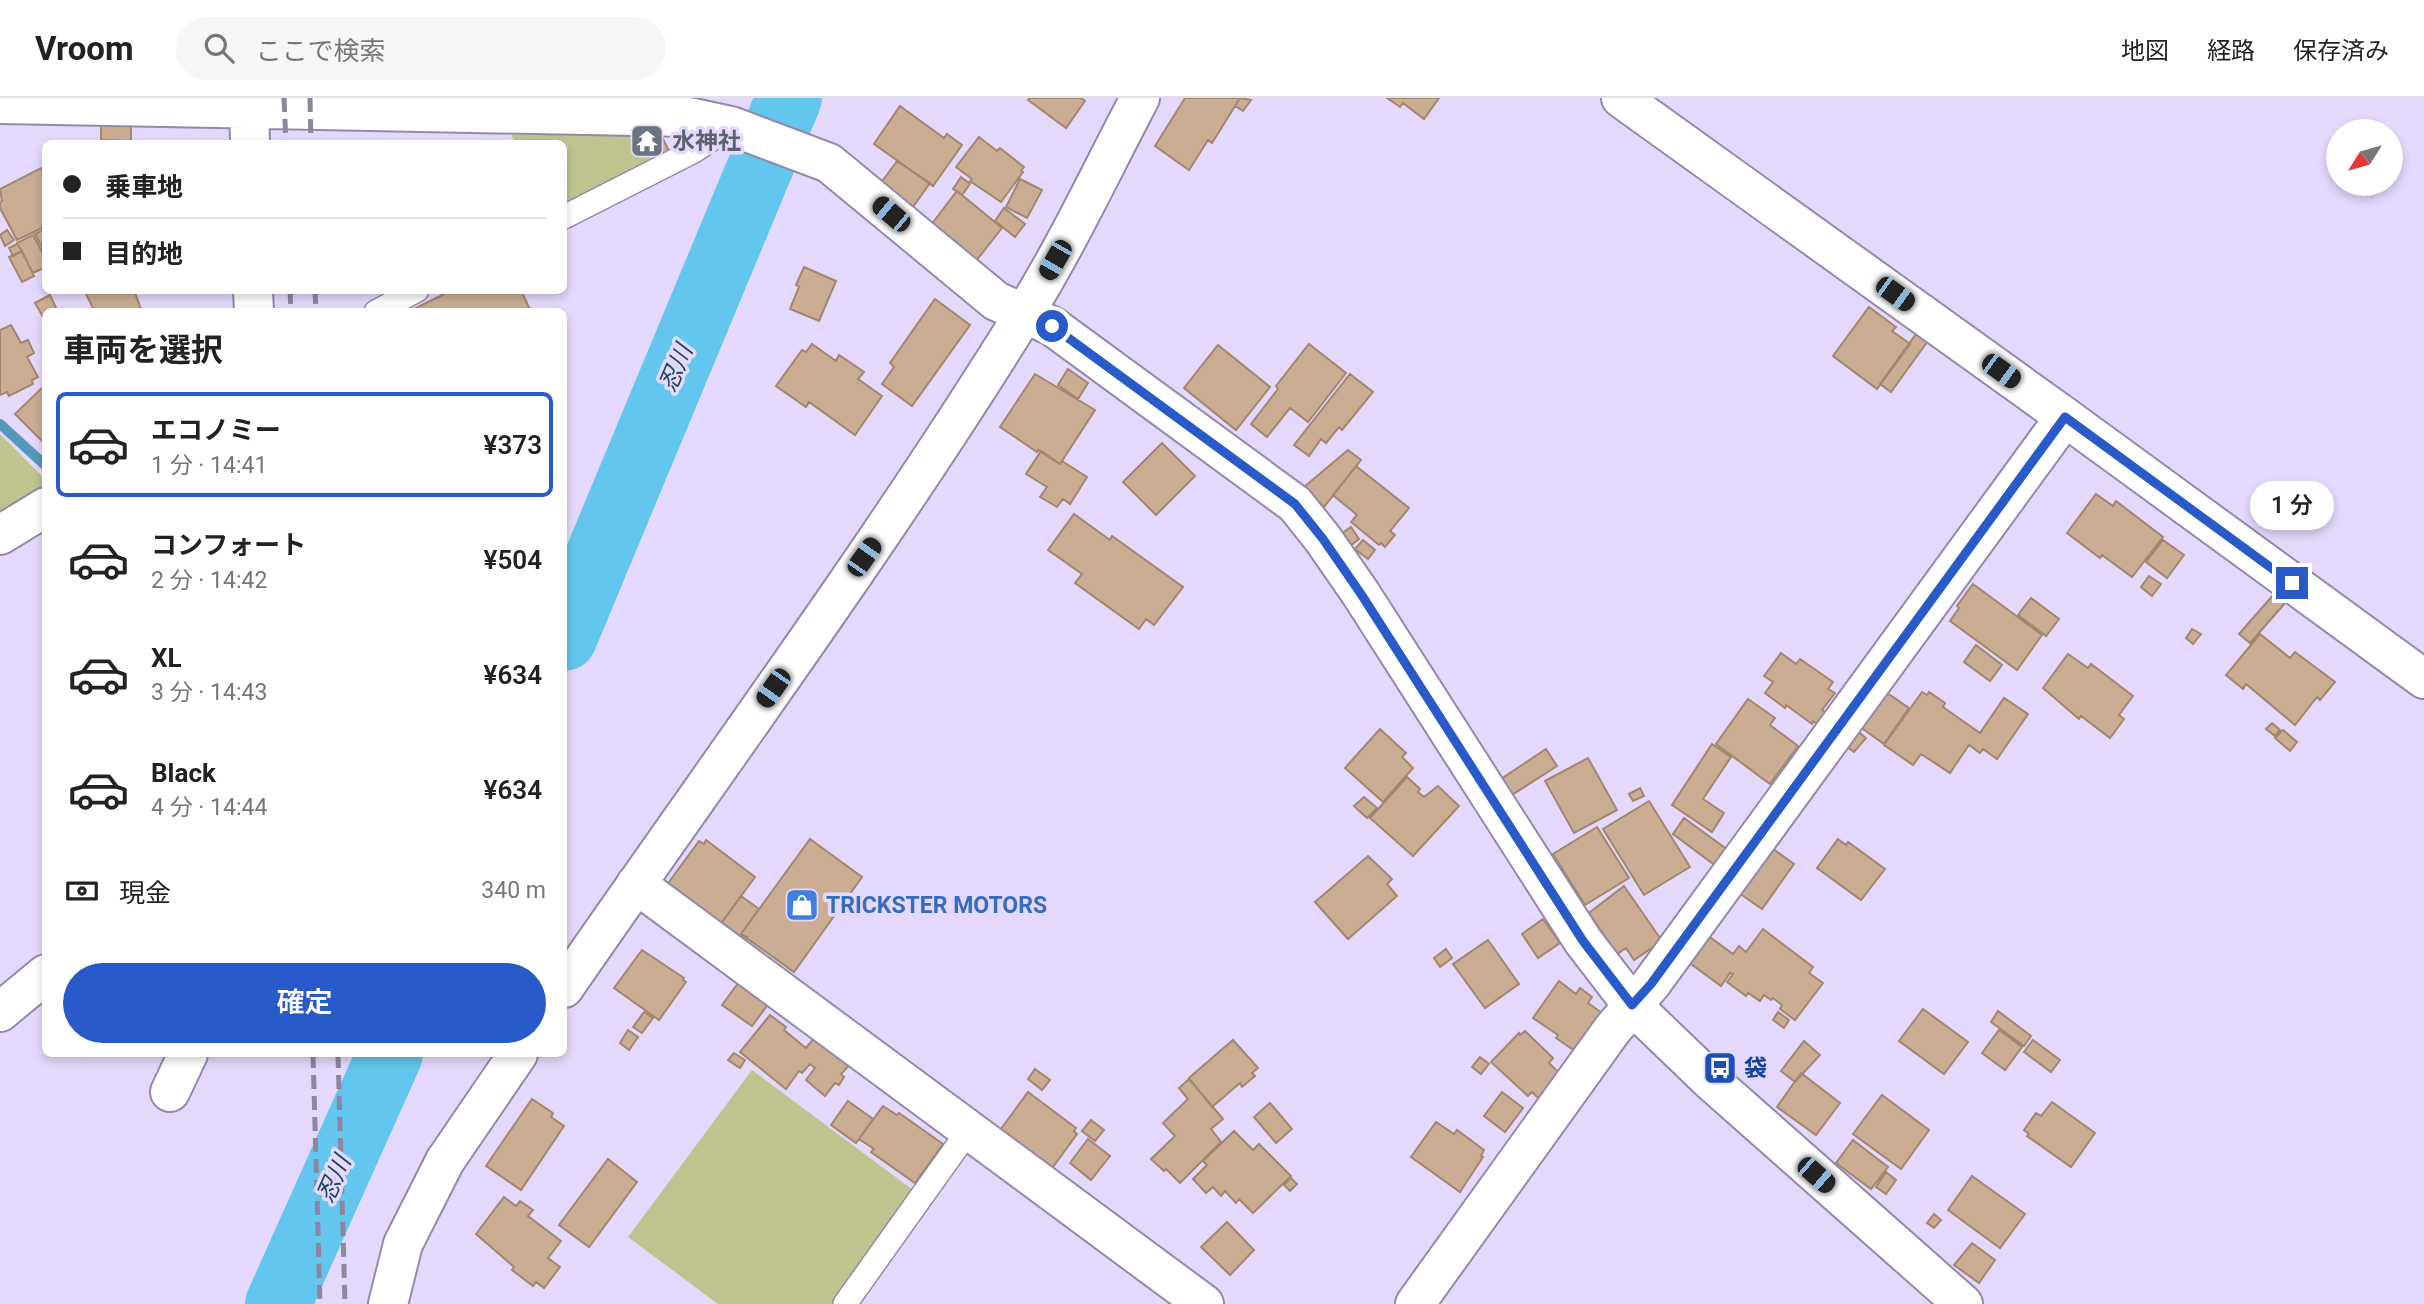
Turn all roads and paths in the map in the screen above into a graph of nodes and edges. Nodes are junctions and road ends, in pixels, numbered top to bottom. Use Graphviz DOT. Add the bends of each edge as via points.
graph roads {
  1 [pos="1140,98"];
  2 [pos="1621,98"];
  3 [pos="0,104"];
  4 [pos="687,108"];
  5 [pos="249,117"];
  6 [pos="731,126"];
  7 [pos="567,215"];
  8 [pos="410,294"];
  9 [pos="384,308"];
  10 [pos="1025,313"];
  11 [pos="2065,417"];
  12 [pos="42,509"];
  13 [pos="0,535"];
  14 [pos="2424,679"];
  15 [pos="636,884"];
  16 [pos="42,977"];
  17 [pos="567,984"];
  18 [pos="1632,1005"];
  19 [pos="0,1012"];
  20 [pos="187,1057"];
  21 [pos="516,1057"];
  22 [pos="170,1092"];
  23 [pos="969,1130"];
  24 [pos="388,1304"];
  25 [pos="845,1304"];
  26 [pos="1204,1304"];
  27 [pos="1415,1304"];
  28 [pos="1963,1304"];
  1 -- 10 [label="street"];
  2 -- 11 [label="street"];
  3 -- 5 [label="street"];
  4 -- 5 [label="street"];
  4 -- 6 [label="street"];
  6 -- 7 [label="lane" via="694,151"];
  6 -- 10 [label="street" via="829,163 996,301"];
  8 -- 9 [label="lane"];
  10 -- 15 [label="street" via="872,547"];
  10 -- 18 [label="street" via="1052,326 1295,504 1361,594 1583,941"];
  11 -- 14 [label="street"];
  11 -- 18 [label="street"];
  12 -- 13 [label="street"];
  15 -- 17 [label="street"];
  15 -- 23 [label="street"];
  16 -- 19 [label="street"];
  18 -- 27 [label="street"];
  18 -- 28 [label="street" via="1712,1082"];
  20 -- 22 [label="street"];
  21 -- 24 [label="street" via="445,1161 403,1244"];
  23 -- 25 [label="lane"];
  23 -- 26 [label="street"];
}
